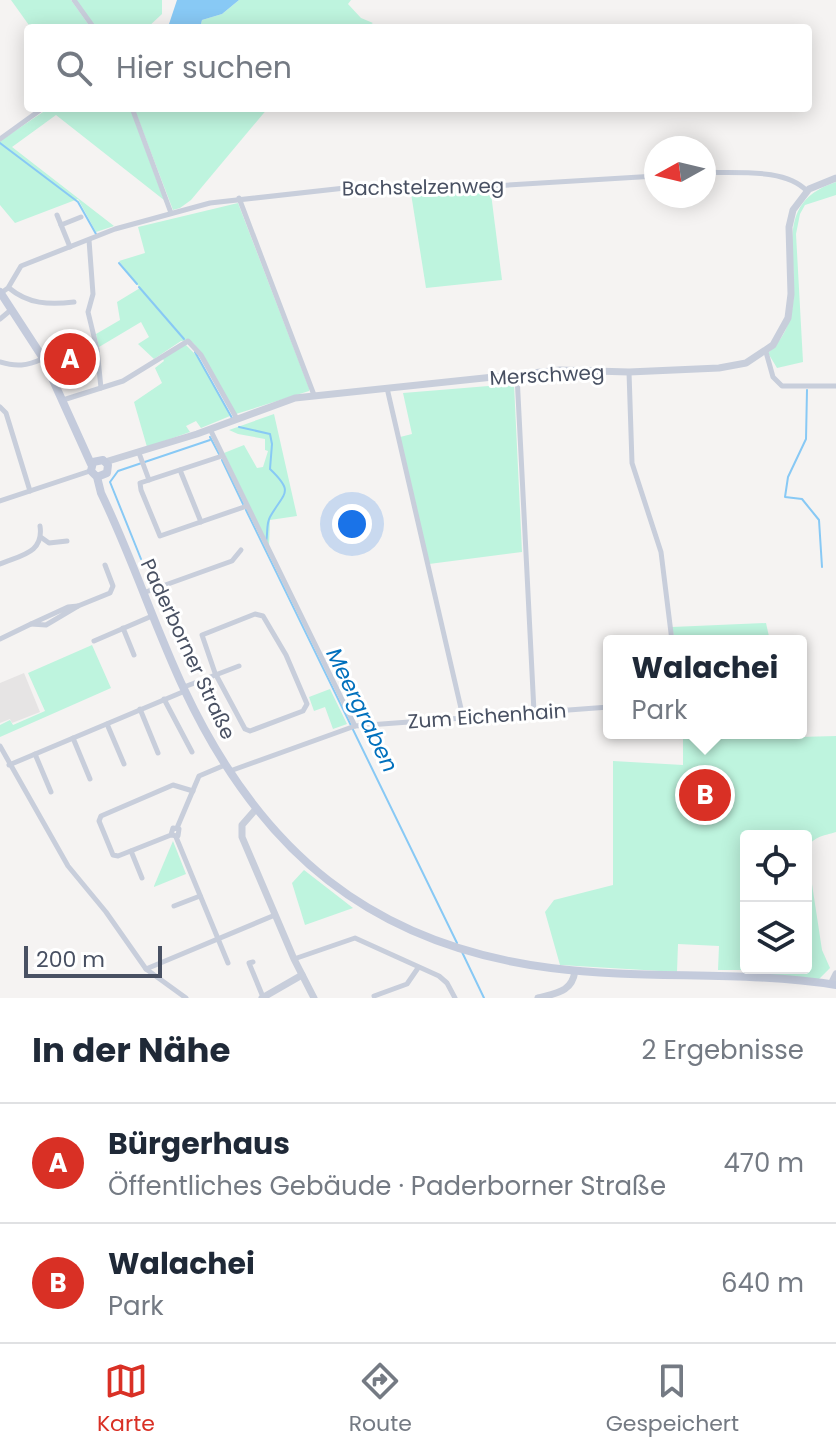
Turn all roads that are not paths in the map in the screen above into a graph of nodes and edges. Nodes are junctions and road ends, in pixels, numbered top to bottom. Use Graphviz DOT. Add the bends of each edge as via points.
graph roads {
  1 [pos="74,0"];
  2 [pos="91,24"];
  3 [pos="37,112"];
  4 [pos="133,112"];
  5 [pos="0,139"];
  6 [pos="716,173"];
  7 [pos="644,177"];
  8 [pos="836,178"];
  9 [pos="807,191"];
  10 [pos="239,198"];
  11 [pos="171,213"];
  12 [pos="57,215"];
  13 [pos="81,217"];
  14 [pos="61,225"];
  15 [pos="89,240"];
  16 [pos="70,247"];
  17 [pos="3,291"];
  18 [pos="74,302"];
  19 [pos="12,309"];
  20 [pos="0,319"];
  21 [pos="766,352"];
  22 [pos="43,358"];
  23 [pos="0,362"];
  24 [pos="629,372"];
  25 [pos="517,375"];
  26 [pos="836,386"];
  27 [pos="386,387"];
  28 [pos="101,388"];
  29 [pos="314,395"];
  30 [pos="63,400"];
  31 [pos="0,407"];
  32 [pos="237,419"];
  33 [pos="210,429"];
  34 [pos="139,453"];
  35 [pos="222,456"];
  36 [pos="99,468"];
  37 [pos="180,470"];
  38 [pos="149,480"];
  39 [pos="30,491"];
  40 [pos="0,501"];
  41 [pos="247,506"];
  42 [pos="201,522"];
  43 [pos="40,526"];
  44 [pos="42,538"];
  45 [pos="67,541"];
  46 [pos="241,550"];
  47 [pos="0,564"];
  48 [pos="105,565"];
  49 [pos="143,593"];
  50 [pos="152,616"];
  51 [pos="123,628"];
  52 [pos="671,635"];
  53 [pos="0,639"];
  54 [pos="94,641"];
  55 [pos="134,655"];
  56 [pos="239,666"];
  57 [pos="215,673"];
  58 [pos="184,689"];
  59 [pos="164,699"];
  60 [pos="603,707"];
  61 [pos="140,709"];
  62 [pos="534,712"];
  63 [pos="464,718"];
  64 [pos="107,724"];
  65 [pos="355,726"];
  66 [pos="73,738"];
  67 [pos="0,746"];
  68 [pos="192,752"];
  69 [pos="158,753"];
  70 [pos="35,754"];
  71 [pos="124,764"];
  72 [pos="9,765"];
  73 [pos="227,768"];
  74 [pos="90,779"];
  75 [pos="193,791"];
  76 [pos="51,792"];
  77 [pos="256,809"];
  78 [pos="174,836"];
  79 [pos="131,851"];
  80 [pos="142,878"];
  81 [pos="200,896"];
  82 [pos="174,906"];
  83 [pos="275,915"];
  84 [pos="218,939"];
  85 [pos="294,959"];
  86 [pos="253,962"];
  87 [pos="228,963"];
  88 [pos="418,968"];
  89 [pos="146,969"];
  90 [pos="575,971"];
  91 [pos="836,974"];
  92 [pos="302,975"];
  93 [pos="831,984"];
  94 [pos="374,996"];
  95 [pos="186,998"];
  96 [pos="263,998"];
  97 [pos="314,998"];
  98 [pos="455,998"];
  99 [pos="538,998"];
  1 -- 2 [label="street"];
  3 -- 5 [label="street"];
  4 -- 11 [label="street"];
  6 -- 9 [label="street" via="773,176"];
  7 -- 10 [label="street, Bachstelzenweg" via="492,186 372,185"];
  8 -- 9 [label="street"];
  9 -- 21 [label="street" via="789,221 788,318"];
  10 -- 11 [label="street, Bachstelzenweg"];
  10 -- 29 [label="street"];
  11 -- 15 [label="street, Bachstelzenweg"];
  12 -- 14 [label="street"];
  13 -- 14 [label="street"];
  14 -- 16 [label="street"];
  15 -- 16 [label="street, Bachstelzenweg"];
  15 -- 28 [label="street" via="93,294 88,312"];
  16 -- 17 [label="street, Bachstelzenweg" via="21,266"];
  17 -- 18 [label="street" via="49,305"];
  17 -- 19 [label="main road, Paderborner Straße"];
  19 -- 20 [label="street"];
  19 -- 22 [label="main road, Paderborner Straße"];
  21 -- 24 [label="street, Merschweg" via="731,367"];
  21 -- 26 [label="street" via="773,377 782,386"];
  22 -- 23 [label="street" via="27,366"];
  22 -- 30 [label="main road, Paderborner Straße"];
  24 -- 25 [label="street, Merschweg"];
  24 -- 52 [label="street" via="632,463 661,552"];
  25 -- 27 [label="street, Merschweg"];
  25 -- 62 [label="street"];
  27 -- 29 [label="street, Merschweg"];
  27 -- 63 [label="street"];
  28 -- 30 [label="street"];
  28 -- 32 [label="street" via="123,381 188,341"];
  29 -- 32 [label="street, Merschweg"];
  30 -- 36 [label="main road, Paderborner Straße" via="80,441"];
  31 -- 39 [label="street"];
  32 -- 33 [label="street, Merschweg"];
  33 -- 34 [label="street, Merschweg"];
  33 -- 35 [label="street"];
  34 -- 36 [label="street, Merschweg"];
  34 -- 38 [label="street"];
  35 -- 37 [label="street"];
  35 -- 41 [label="street"];
  36 -- 39 [label="street, Merschweg"];
  36 -- 49 [label="main road, Paderborner Straße" via="105,501"];
  37 -- 38 [label="street"];
  37 -- 42 [label="street"];
  38 -- 42 [label="street" via="139,486 160,536"];
  39 -- 40 [label="street, Merschweg"];
  41 -- 42 [label="street"];
  41 -- 65 [label="street"];
  43 -- 44 [label="street"];
  44 -- 45 [label="street" via="49,543"];
  44 -- 47 [label="street" via="36,548"];
  46 -- 49 [label="street" via="232,561"];
  48 -- 53 [label="street" via="113,586 110,593 46,625 31,624"];
  49 -- 50 [label="main road, Paderborner Straße"];
  50 -- 51 [label="street"];
  50 -- 58 [label="main road, Paderborner Straße"];
  51 -- 54 [label="street"];
  51 -- 55 [label="street"];
  56 -- 57 [label="street"];
  57 -- 57 [label="street" via="202,635 259,614 286,655 306,709 248,731"];
  57 -- 58 [label="street"];
  58 -- 59 [label="street"];
  58 -- 73 [label="main road, Paderborner Straße"];
  59 -- 61 [label="street"];
  59 -- 68 [label="street"];
  60 -- 62 [label="street, Zum Eichenhain"];
  61 -- 64 [label="street"];
  61 -- 69 [label="street"];
  62 -- 63 [label="street, Zum Eichenhain"];
  63 -- 65 [label="street, Zum Eichenhain"];
  64 -- 66 [label="street"];
  64 -- 71 [label="street"];
  65 -- 73 [label="street, Zum Eichenhain"];
  66 -- 70 [label="street"];
  66 -- 74 [label="street"];
  67 -- 72 [label="street"];
  70 -- 72 [label="street"];
  70 -- 76 [label="street"];
  72 -- 89 [label="street" via="68,866"];
  73 -- 75 [label="street, Zum Eichenhain" via="199,776"];
  73 -- 77 [label="main road, Paderborner Straße"];
  75 -- 78 [label="street" via="172,829"];
  75 -- 79 [label="street" via="173,785 101,816 113,855"];
  77 -- 83 [label="street" via="241,830"];
  77 -- 90 [label="main road, Paderborner Straße" via="300,858 350,897 407,929 460,950"];
  78 -- 79 [label="street"];
  78 -- 81 [label="street"];
  79 -- 80 [label="street"];
  81 -- 82 [label="street"];
  81 -- 84 [label="street"];
  83 -- 84 [label="street"];
  83 -- 85 [label="street"];
  84 -- 87 [label="street"];
  84 -- 89 [label="street"];
  85 -- 88 [label="street" via="355,938"];
  85 -- 92 [label="street"];
  86 -- 96 [label="street" via="249,963"];
  88 -- 94 [label="street" via="407,984"];
  88 -- 98 [label="street" via="444,979"];
  89 -- 95 [label="street"];
  90 -- 93 [label="main road, Paderborner Straße"];
  90 -- 99 [label="street" via="567,989"];
  91 -- 93 [label="street"];
  92 -- 96 [label="street"];
  92 -- 97 [label="street"];
}
